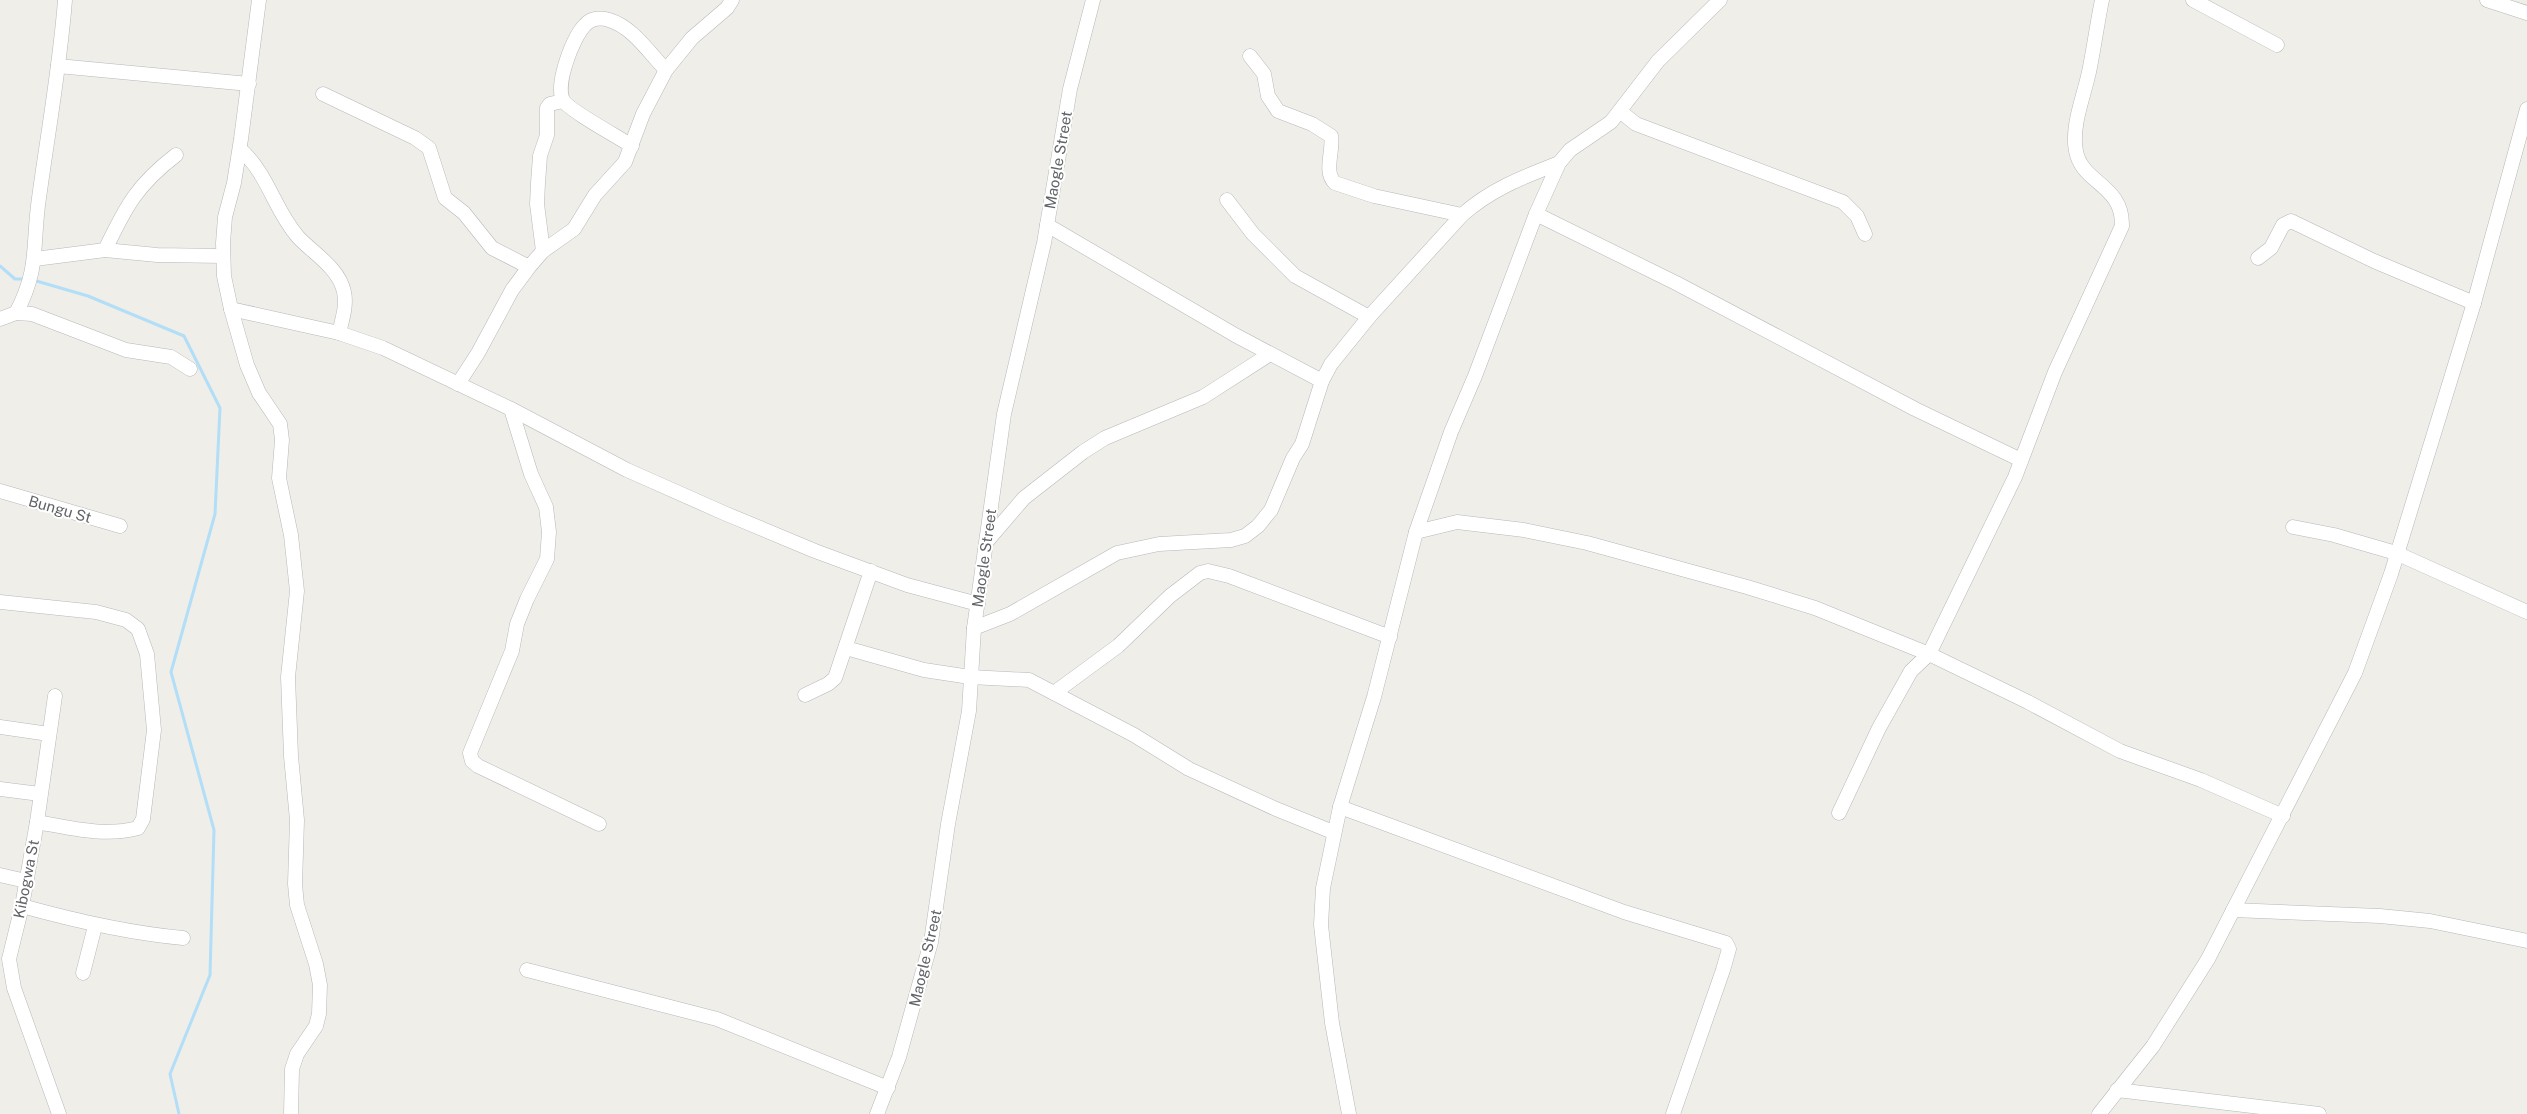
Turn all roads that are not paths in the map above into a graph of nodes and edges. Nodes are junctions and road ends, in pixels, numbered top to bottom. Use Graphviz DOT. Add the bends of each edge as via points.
graph roads {
  1 [pos="65,0"];
  2 [pos="259,0"];
  3 [pos="732,0"];
  4 [pos="1094,0"];
  5 [pos="1720,0"];
  6 [pos="2102,0"];
  7 [pos="2192,0"];
  8 [pos="2487,0"];
  9 [pos="2527,12"];
  10 [pos="2277,45"];
  11 [pos="1250,56"];
  12 [pos="58,66"];
  13 [pos="666,70"];
  14 [pos="249,84"];
  15 [pos="323,94"];
  16 [pos="563,101"];
  17 [pos="2527,109"];
  18 [pos="1621,112"];
  19 [pos="632,146"];
  20 [pos="240,149"];
  21 [pos="176,154"];
  22 [pos="1559,163"];
  23 [pos="1227,200"];
  24 [pos="1536,214"];
  25 [pos="1462,215"];
  26 [pos="1047,225"];
  27 [pos="1865,234"];
  28 [pos="105,250"];
  29 [pos="543,250"];
  30 [pos="223,256"];
  31 [pos="2258,258"];
  32 [pos="35,259"];
  33 [pos="529,267"];
  34 [pos="2474,303"];
  35 [pos="231,309"];
  36 [pos="16,313"];
  37 [pos="1369,317"];
  38 [pos="0,319"];
  39 [pos="339,334"];
  40 [pos="1270,354"];
  41 [pos="190,369"];
  42 [pos="1322,381"];
  43 [pos="458,384"];
  44 [pos="511,409"];
  45 [pos="2021,460"];
  46 [pos="0,491"];
  47 [pos="120,526"];
  48 [pos="2293,527"];
  49 [pos="1416,532"];
  50 [pos="988,540"];
  51 [pos="2396,553"];
  52 [pos="871,572"];
  53 [pos="0,602"];
  54 [pos="978,604"];
  55 [pos="2527,612"];
  56 [pos="974,628"];
  57 [pos="1390,636"];
  58 [pos="846,648"];
  59 [pos="1928,654"];
  60 [pos="970,677"];
  61 [pos="1054,693"];
  62 [pos="805,695"];
  63 [pos="55,696"];
  64 [pos="0,728"];
  65 [pos="49,734"];
  66 [pos="0,789"];
  67 [pos="40,794"];
  68 [pos="1340,808"];
  69 [pos="1839,813"];
  70 [pos="2283,816"];
  71 [pos="37,822"];
  72 [pos="599,824"];
  73 [pos="1334,832"];
  74 [pos="0,875"];
  75 [pos="26,881"];
  76 [pos="22,906"];
  77 [pos="2233,910"];
  78 [pos="95,926"];
  79 [pos="183,938"];
  80 [pos="2527,941"];
  81 [pos="5,944"];
  82 [pos="527,970"];
  83 [pos="83,973"];
  84 [pos="888,1088"];
  85 [pos="2117,1090"];
  86 [pos="59,1114"];
  87 [pos="291,1114"];
  88 [pos="877,1114"];
  89 [pos="1349,1114"];
  90 [pos="1673,1114"];
  91 [pos="2099,1114"];
  92 [pos="2319,1114"];
  1 -- 12 [label="street"];
  2 -- 14 [label="street"];
  3 -- 13 [label="street" via="728,8 692,38"];
  4 -- 26 [label="street, Maogle Street" via="1070,89"];
  5 -- 18 [label="street" via="1658,61"];
  6 -- 45 [label="street" via="2079,115 2076,152 2083,166 2116,198 2123,212 2122,226 2058,365"];
  7 -- 10 [label="street"];
  8 -- 9 [label="street"];
  11 -- 25 [label="street" via="1264,74 1268,96 1278,111 1312,124 1331,136 1330,173 1335,183 1374,196"];
  12 -- 14 [label="street"];
  12 -- 32 [label="street" via="37,211"];
  13 -- 16 [label="street" via="625,28 611,20 596,18 584,25 565,62"];
  13 -- 19 [label="street" via="643,114"];
  14 -- 20 [label="street"];
  15 -- 33 [label="street" via="415,138 429,148 445,198 464,213 492,248"];
  16 -- 19 [label="street"];
  16 -- 29 [label="street" via="547,108 547,136 538,168 537,204"];
  17 -- 34 [label="street"];
  18 -- 22 [label="street" via="1570,150"];
  18 -- 27 [label="street" via="1636,124 1843,202 1857,216"];
  19 -- 29 [label="street" via="625,162 595,195 574,229"];
  20 -- 30 [label="street" via="225,217"];
  20 -- 39 [label="street" via="261,172 280,212 298,237 338,276 344,292 345,309"];
  21 -- 28 [label="street" via="152,173 126,206"];
  22 -- 24 [label="street"];
  22 -- 25 [label="street" via="1498,188"];
  23 -- 37 [label="street" via="1252,234 1296,276"];
  24 -- 45 [label="street" via="1684,287 1914,409"];
  24 -- 49 [label="street" via="1451,432"];
  25 -- 37 [label="street"];
  26 -- 40 [label="street"];
  26 -- 50 [label="street, Maogle Street" via="1004,414"];
  28 -- 30 [label="street"];
  28 -- 32 [label="street"];
  29 -- 33 [label="street"];
  30 -- 35 [label="street"];
  31 -- 34 [label="street" via="2271,248 2283,225 2291,221 2374,261"];
  32 -- 36 [label="street" via="26,293"];
  33 -- 43 [label="street" via="512,290"];
  34 -- 51 [label="street"];
  35 -- 39 [label="street"];
  35 -- 87 [label="street" via="247,365 259,392 280,424 279,478 291,535 297,591 288,677 297,820 294,884 320,985 316,1026 297,1054 292,1069"];
  36 -- 38 [label="street"];
  36 -- 41 [label="street" via="32,314 126,350 171,357"];
  37 -- 42 [label="street" via="1341,350"];
  39 -- 43 [label="street" via="382,348"];
  40 -- 42 [label="street"];
  40 -- 50 [label="street" via="1203,397 1106,438 1083,452 1024,498"];
  42 -- 56 [label="street" via="1302,444 1271,510 1245,536 1158,544 1118,553 1010,614"];
  43 -- 44 [label="street"];
  44 -- 52 [label="street" via="627,470 742,521"];
  44 -- 72 [label="street" via="546,507 548,548 470,754 478,766"];
  45 -- 59 [label="street"];
  46 -- 47 [label="street, Bungu St"];
  48 -- 51 [label="street"];
  49 -- 57 [label="street"];
  49 -- 59 [label="street" via="1456,522 1524,530 1586,543 1815,608"];
  50 -- 54 [label="street, Maogle Street"];
  51 -- 55 [label="street"];
  51 -- 70 [label="street" via="2382,603 2355,672"];
  52 -- 54 [label="street"];
  52 -- 58 [label="street"];
  53 -- 71 [label="street" via="96,612 126,620 138,628 147,654 154,730 143,819 138,828 101,832"];
  54 -- 56 [label="street, Maogle Street"];
  56 -- 60 [label="street, Maogle Street"];
  57 -- 61 [label="street" via="1230,576 1208,571 1170,596 1118,646"];
  57 -- 68 [label="street"];
  58 -- 60 [label="street" via="924,670"];
  58 -- 62 [label="street" via="835,678"];
  59 -- 69 [label="street" via="1911,671 1879,728"];
  59 -- 70 [label="street" via="2120,751 2201,780"];
  60 -- 61 [label="street" via="1018,677"];
  60 -- 84 [label="street, Maogle Street" via="969,711 931,942"];
  61 -- 73 [label="street" via="1134,735 1189,769"];
  63 -- 65 [label="street, Kibogwa St"];
  64 -- 65 [label="street"];
  65 -- 67 [label="street, Kibogwa St"];
  66 -- 67 [label="street"];
  67 -- 71 [label="street, Kibogwa St"];
  68 -- 73 [label="street"];
  68 -- 90 [label="street" via="1624,912 1726,943 1729,949 1723,970"];
  70 -- 77 [label="street"];
  71 -- 75 [label="street, Kibogwa St"];
  73 -- 89 [label="street" via="1322,888 1321,925 1336,1046"];
  74 -- 75 [label="street"];
  75 -- 76 [label="street, Kibogwa St"];
  76 -- 78 [label="street"];
  76 -- 81 [label="street, Kibogwa St"];
  77 -- 80 [label="street" via="2430,921"];
  77 -- 85 [label="street" via="2177,1010"];
  78 -- 79 [label="street"];
  78 -- 83 [label="street"];
  81 -- 86 [label="street, Kibogwa St" via="14,988"];
  82 -- 84 [label="street" via="717,1019"];
  84 -- 88 [label="street, Maogle Street"];
  85 -- 91 [label="street"];
  85 -- 92 [label="street"];
}
